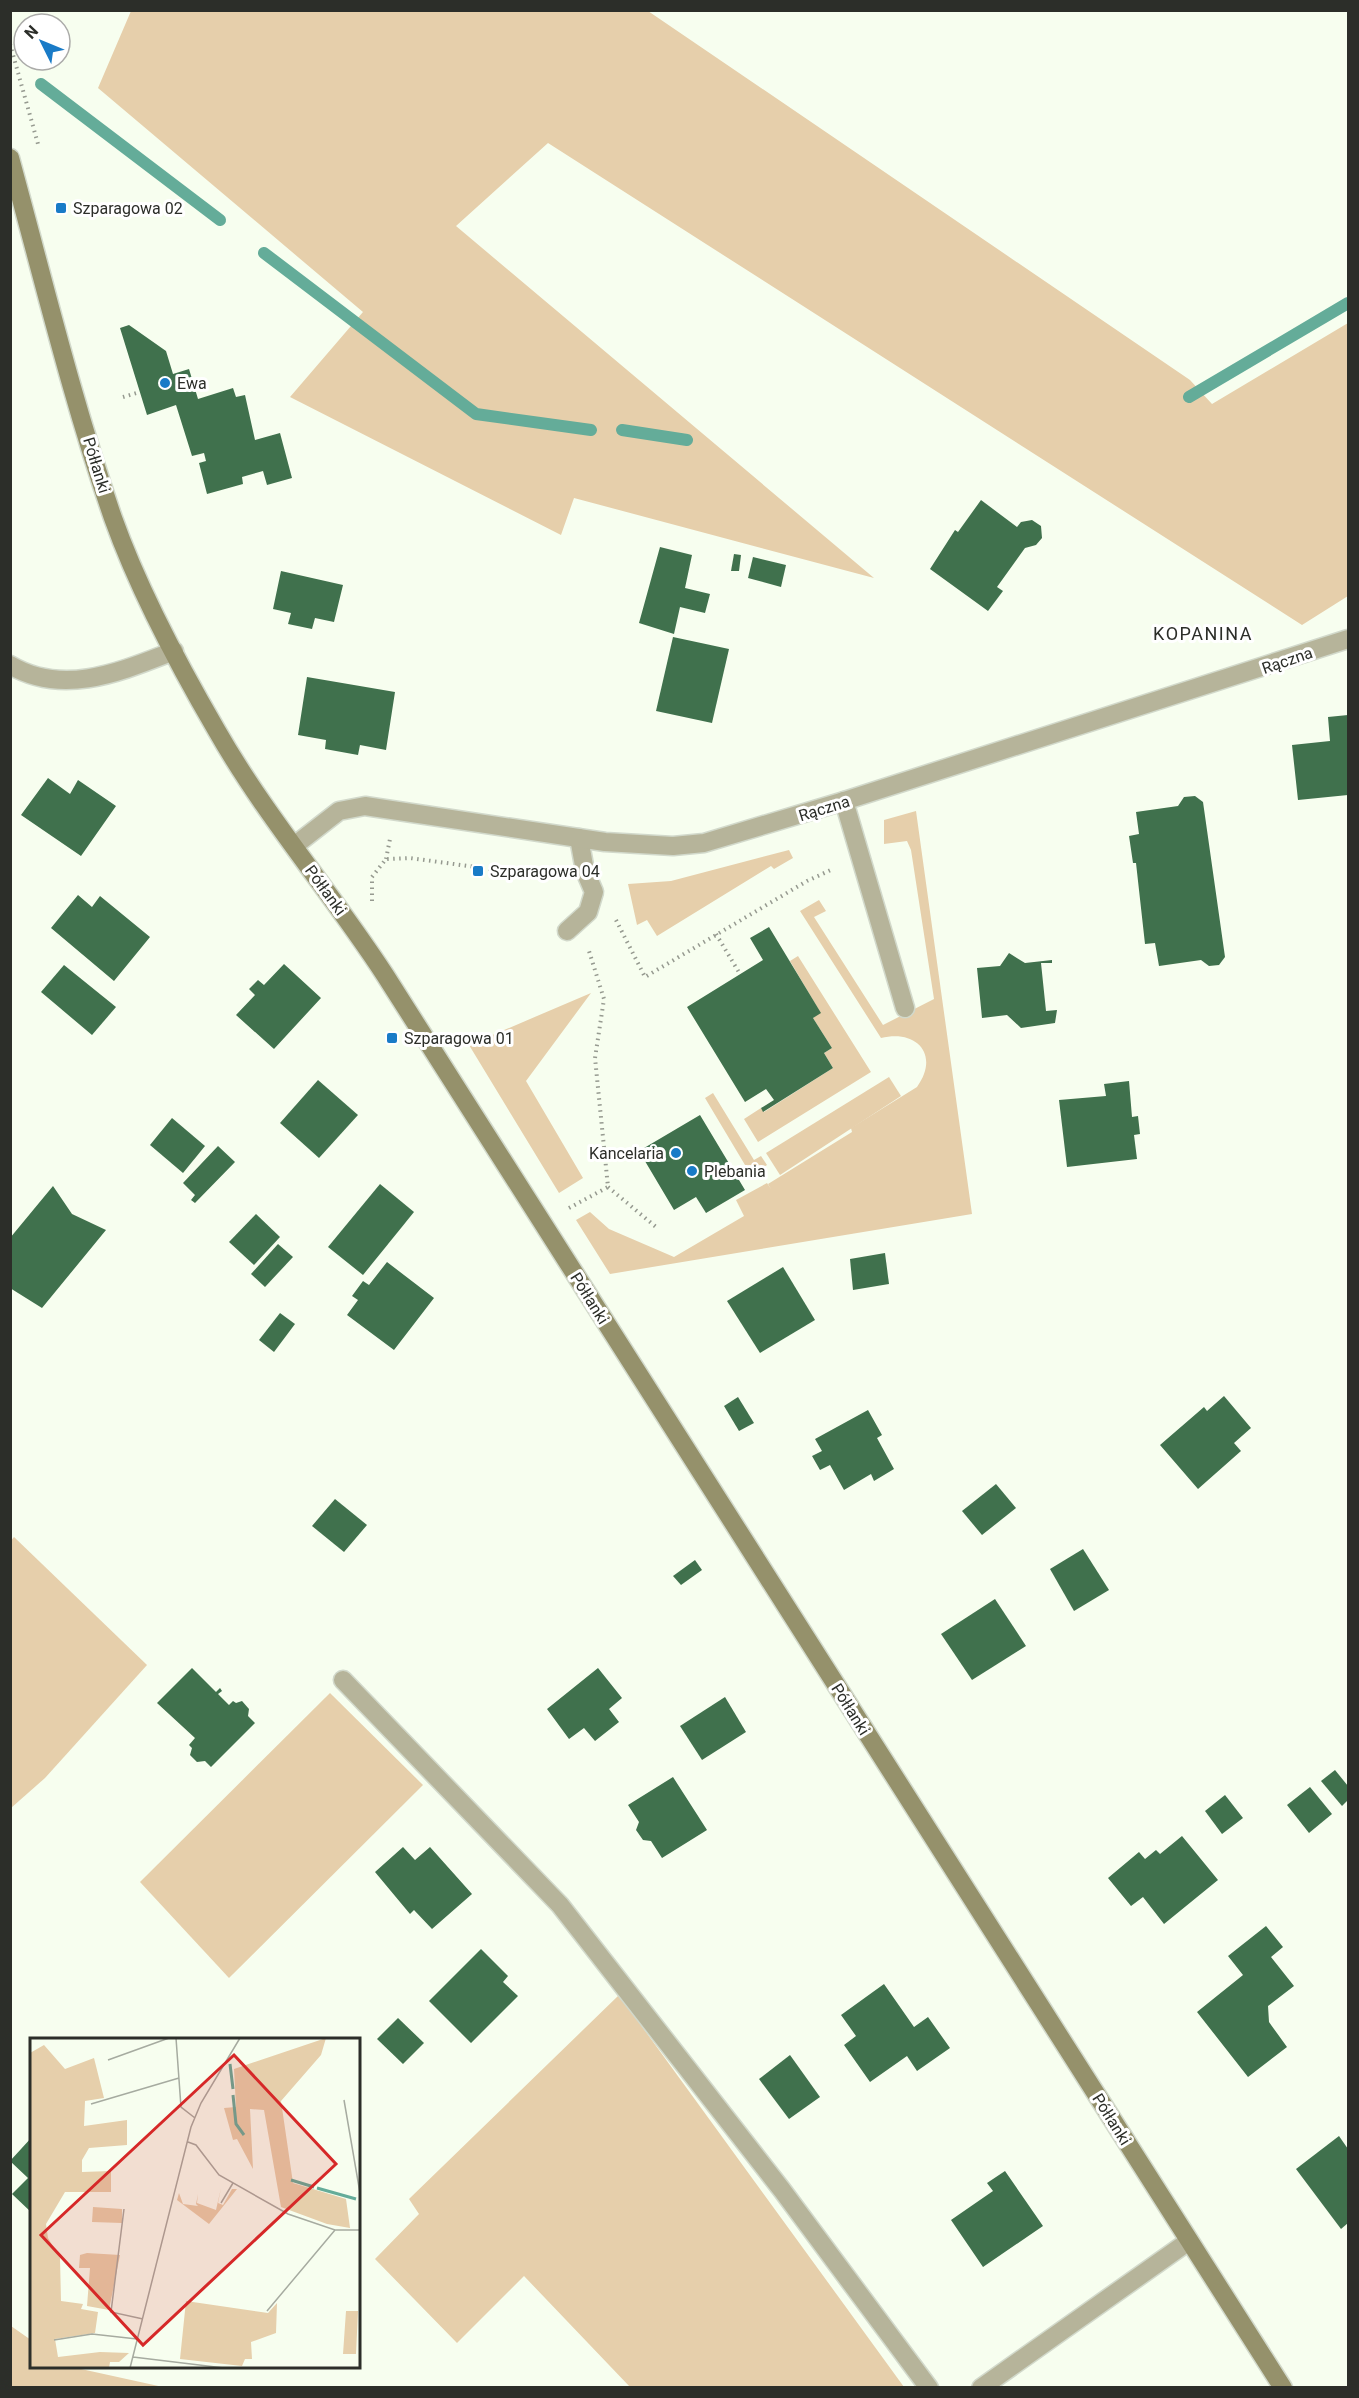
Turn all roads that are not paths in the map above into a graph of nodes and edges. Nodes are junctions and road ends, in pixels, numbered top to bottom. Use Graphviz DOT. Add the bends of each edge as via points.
graph roads {
  1 [pos="10,158"];
  2 [pos="1348,639"];
  3 [pos="174,651"];
  4 [pos="10,665"];
  5 [pos="844,801"];
  6 [pos="579,838"];
  7 [pos="294,846"];
  8 [pos="567,931"];
  9 [pos="905,1008"];
  10 [pos="343,1680"];
  11 [pos="1189,2241"];
  12 [pos="930,2388"];
  13 [pos="981,2388"];
  14 [pos="1283,2388"];
  1 -- 3 [label="street, Półłanki" via="113,518"];
  2 -- 5 [label="street, Rączna"];
  3 -- 4 [label="street" via="115,674 86,680 61,680"];
  3 -- 7 [label="street, Półłanki" via="217,731"];
  5 -- 6 [label="street, Rączna" via="704,843 637,845"];
  5 -- 9 [label="street"];
  6 -- 7 [label="street, Rączna" via="358,806 339,810"];
  6 -- 8 [label="street" via="585,871 594,892 588,912"];
  7 -- 11 [label="street, Półłanki" via="361,938"];
  10 -- 12 [label="street" via="560,1905"];
  11 -- 13 [label="street"];
  11 -- 14 [label="street, Półłanki"];
}
